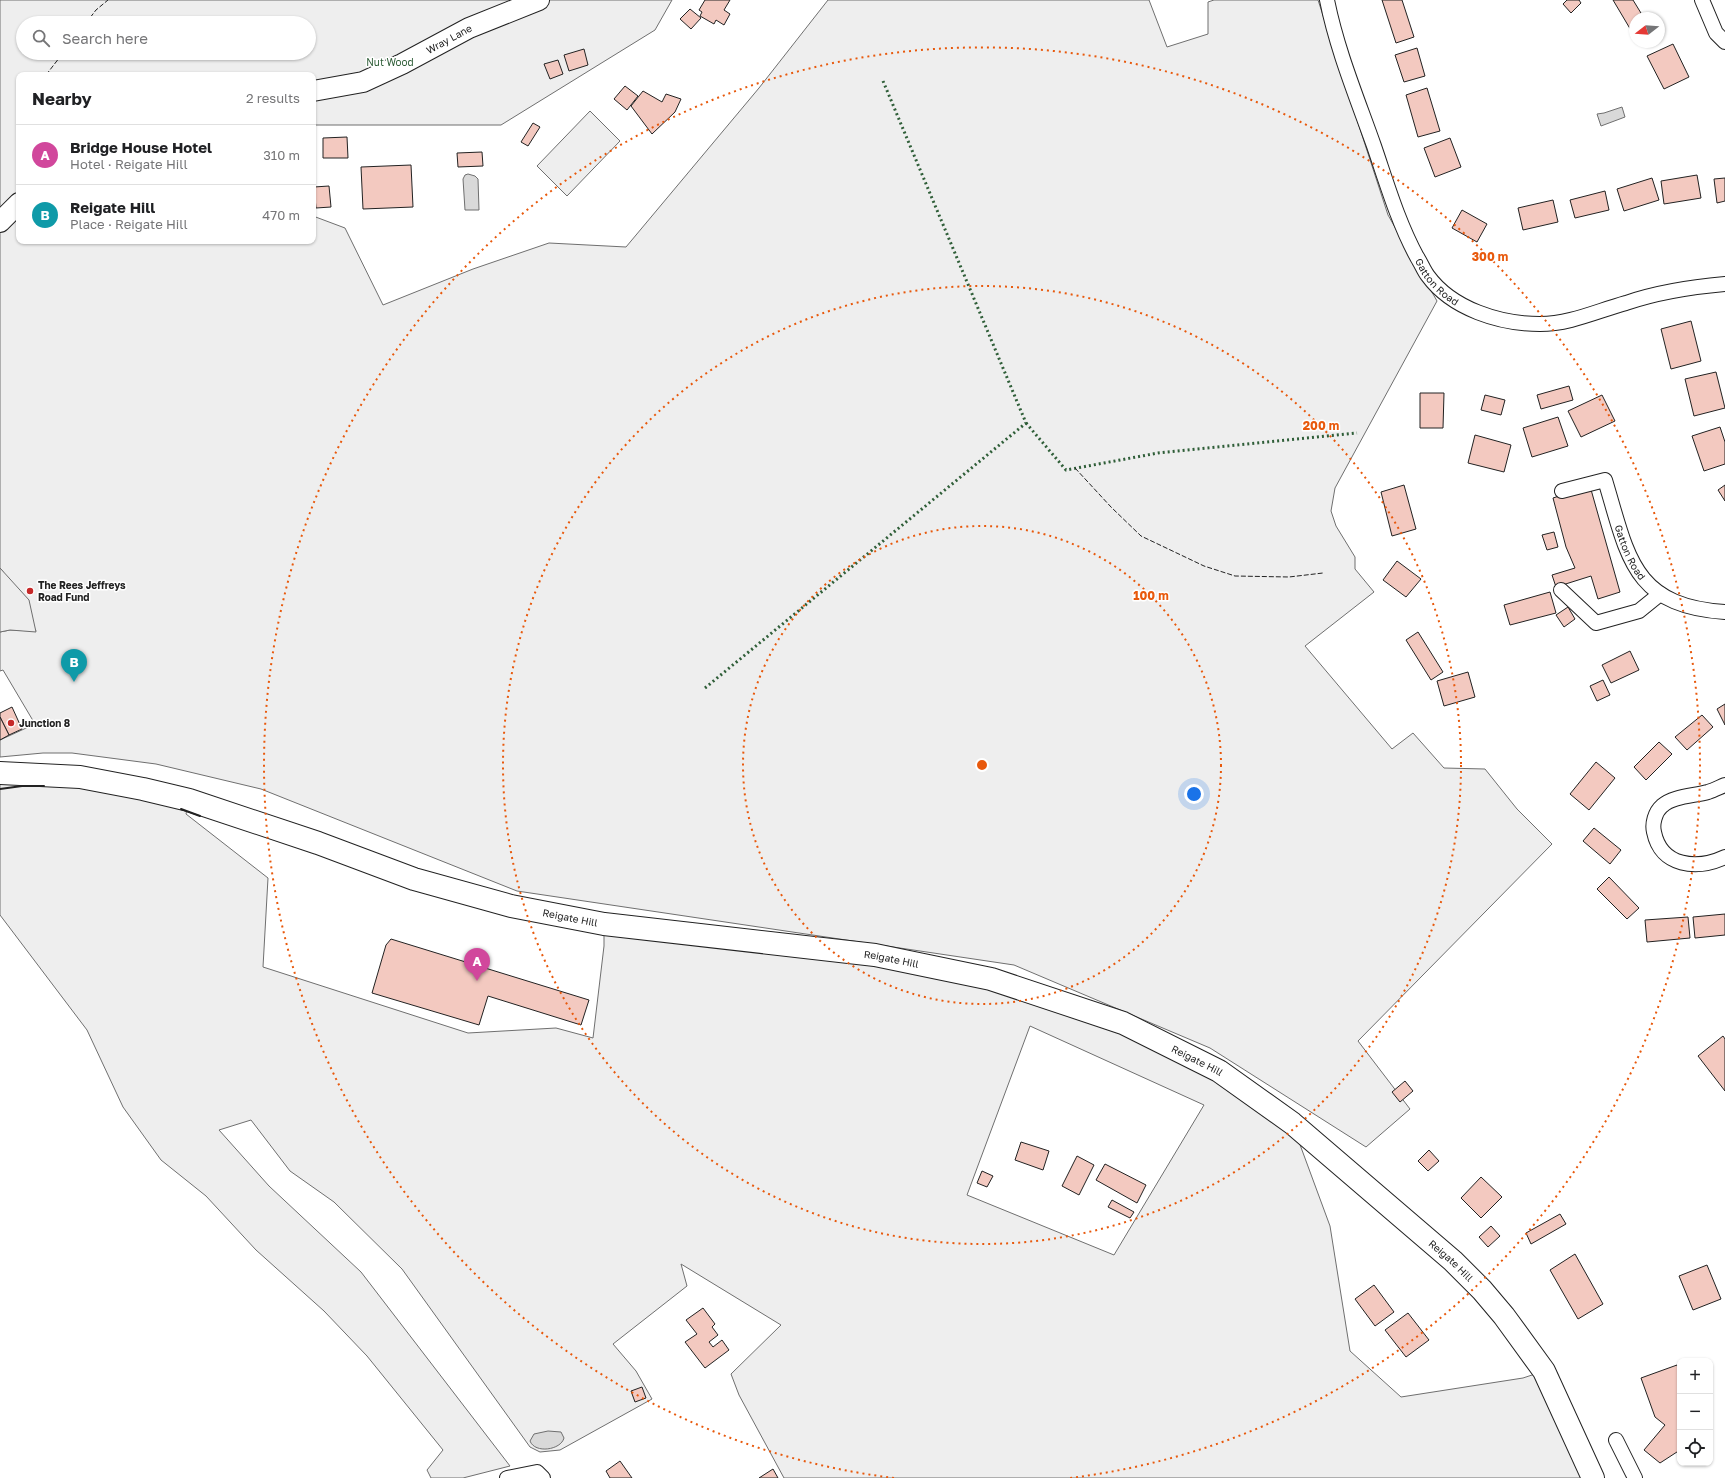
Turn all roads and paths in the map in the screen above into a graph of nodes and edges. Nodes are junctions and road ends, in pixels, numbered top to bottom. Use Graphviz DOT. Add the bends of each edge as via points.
graph roads {
  1 [pos="540,0"];
  2 [pos="1327,0"];
  3 [pos="1702,0"];
  4 [pos="1725,42"];
  5 [pos="316,90"];
  6 [pos="16,205"];
  7 [pos="0,222"];
  8 [pos="1725,284"];
  9 [pos="1562,491"];
  10 [pos="1560,590"];
  11 [pos="1660,594"];
  12 [pos="1725,612"];
  13 [pos="1,774"];
  14 [pos="1725,785"];
  15 [pos="1725,857"];
  16 [pos="1616,1440"];
  17 [pos="508,1478"];
  18 [pos="543,1478"];
  19 [pos="1593,1478"];
  20 [pos="1635,1478"];
  1 -- 5 [label="street, Wray Lane" via="469,28 363,82"];
  2 -- 8 [label="street, Gatton Road" via="1339,46 1403,232 1428,276 1448,296 1485,314 1516,322 1540,324 1588,316 1663,292"];
  3 -- 4 [label="street" via="1716,33"];
  6 -- 7 [label="street"];
  9 -- 11 [label="street, Gatton Road" via="1605,480 1627,553 1644,581"];
  10 -- 11 [label="street" via="1596,623 1639,611"];
  11 -- 12 [label="street, Gatton Road" via="1673,602 1702,610"];
  13 -- 19 [label="main road, Reigate Hill" via="80,777 143,788 189,800 414,879 511,906 604,924 875,955 991,979 1123,1023 1219,1071 1238,1084 1292,1123 1453,1261 1504,1316 1544,1371"];
  14 -- 15 [label="street" via="1709,792 1672,800 1662,806 1655,817 1653,828 1656,841 1663,853 1673,860 1686,864 1703,864"];
  16 -- 20 [label="street"];
  17 -- 18 [label="street" via="537,1472"];
}
